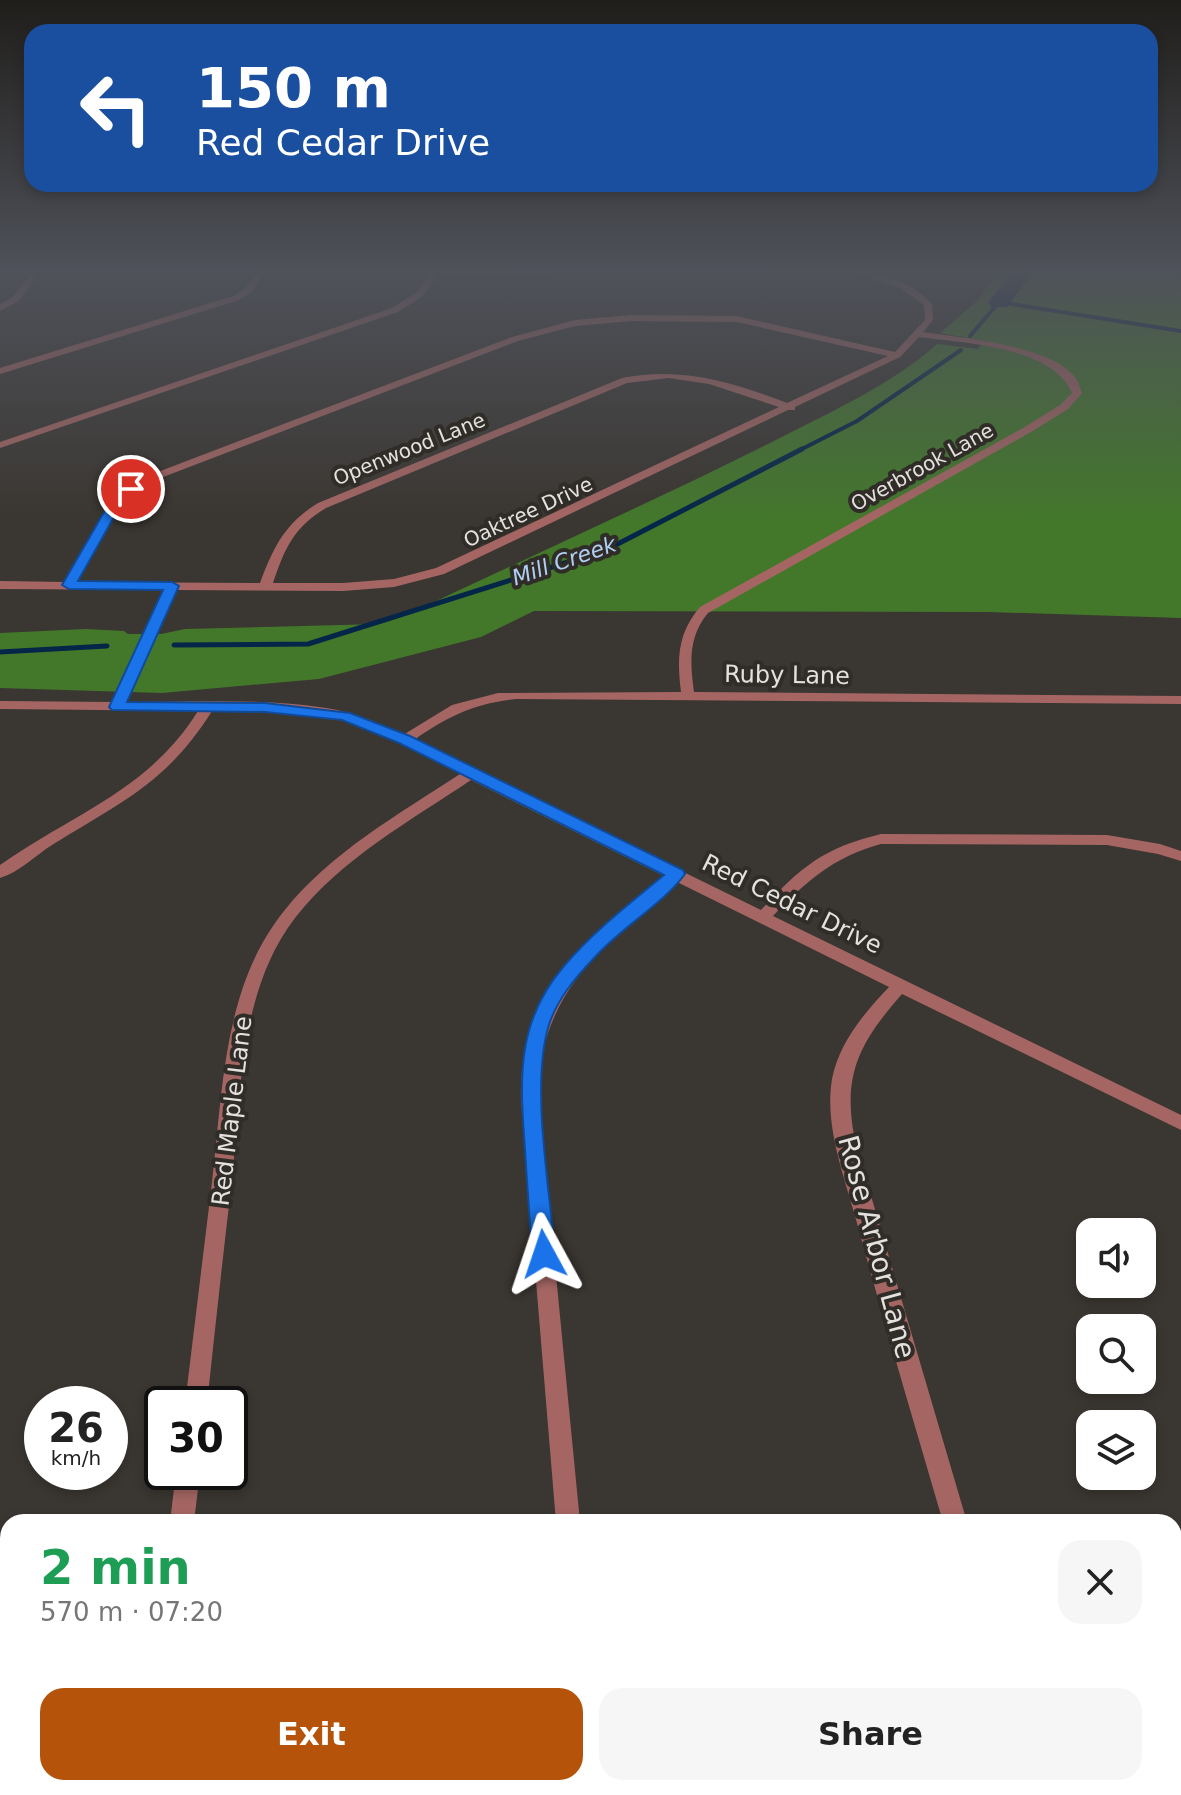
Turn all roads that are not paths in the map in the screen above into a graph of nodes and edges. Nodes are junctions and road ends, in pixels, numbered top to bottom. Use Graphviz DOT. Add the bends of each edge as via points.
graph roads {
  1 [pos="52,355"];
  2 [pos="264,355"];
  3 [pos="475,355"];
  4 [pos="897,355"];
  5 [pos="1028,355"];
  6 [pos="0,371"];
  7 [pos="791,408"];
  8 [pos="0,445"];
  9 [pos="0,585"];
  10 [pos="69,585"];
  11 [pos="172,586"];
  12 [pos="265,587"];
  13 [pos="688,696"];
  14 [pos="1181,700"];
  15 [pos="0,705"];
  16 [pos="117,707"];
  17 [pos="207,707"];
  18 [pos="405,740"];
  19 [pos="472,773"];
  20 [pos="1181,856"];
  21 [pos="0,873"];
  22 [pos="676,874"];
  23 [pos="763,917"];
  24 [pos="900,985"];
  25 [pos="1181,1123"];
  26 [pos="198,1386"];
  27 [pos="186,1490"];
  28 [pos="183,1514"];
  29 [pos="567,1514"];
  30 [pos="953,1514"];
  1 -- 6 [label="street"];
  2 -- 8 [label="street"];
  3 -- 10 [label="street" via="146,480 113,507"];
  4 -- 7 [label="street, Oaktree Drive"];
  5 -- 13 [label="street, Overbrook Lane" via="1065,371 1074,381 1077,393 1064,407 704,610 685,636"];
  7 -- 12 [label="street, Oaktree Drive" via="440,571 377,585"];
  7 -- 12 [label="street, Openwood Lane" via="700,377 658,375 616,383 309,513 286,533"];
  9 -- 10 [label="street, Oaktree Drive"];
  10 -- 11 [label="street, Oaktree Drive"];
  11 -- 12 [label="street, Oaktree Drive"];
  11 -- 16 [label="street"];
  13 -- 14 [label="street, Ruby Lane"];
  13 -- 18 [label="street, Ruby Lane" via="491,697 452,707"];
  15 -- 16 [label="street, Red Cedar Drive"];
  16 -- 17 [label="street, Red Cedar Drive"];
  17 -- 18 [label="street, Red Cedar Drive" via="327,712"];
  17 -- 21 [label="street" via="193,734 161,770"];
  18 -- 19 [label="street, Red Cedar Drive"];
  19 -- 22 [label="street, Red Cedar Drive"];
  19 -- 26 [label="street, Red Maple Lane" via="324,879 281,927 259,968 240,1024"];
  20 -- 23 [label="street" via="1107,840 881,839 852,845 817,863"];
  22 -- 23 [label="street, Red Cedar Drive"];
  22 -- 29 [label="street" via="569,972 538,1028 532,1066 533,1135"];
  23 -- 24 [label="street, Red Cedar Drive"];
  24 -- 25 [label="street, Red Cedar Drive"];
  24 -- 30 [label="street, Rose Arbor Lane" via="848,1054 840,1102 872,1241"];
  27 -- 28 [label="street"];
}
